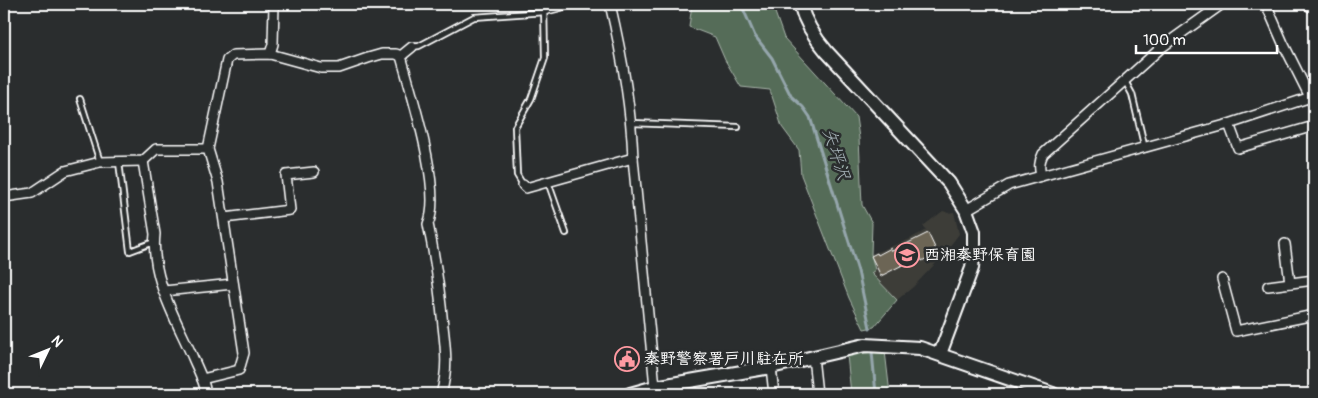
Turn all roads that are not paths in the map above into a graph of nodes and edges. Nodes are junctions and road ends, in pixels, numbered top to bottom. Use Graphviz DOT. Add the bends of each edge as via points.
graph roads {
  1 [pos="274,4"];
  2 [pos="544,4"];
  3 [pos="576,4"];
  4 [pos="610,4"];
  5 [pos="800,4"];
  6 [pos="1222,4"];
  7 [pos="1266,4"];
  8 [pos="1306,4"];
  9 [pos="1314,9"];
  10 [pos="545,12"];
  11 [pos="412,47"];
  12 [pos="270,54"];
  13 [pos="402,56"];
  14 [pos="1125,81"];
  15 [pos="80,99"];
  16 [pos="1313,99"];
  17 [pos="632,122"];
  18 [pos="1229,124"];
  19 [pos="1314,126"];
  20 [pos="738,127"];
  21 [pos="208,149"];
  22 [pos="1145,149"];
  23 [pos="633,158"];
  24 [pos="118,160"];
  25 [pos="143,160"];
  26 [pos="100,162"];
  27 [pos="314,172"];
  28 [pos="1041,176"];
  29 [pos="548,182"];
  30 [pos="523,185"];
  31 [pos="4,197"];
  32 [pos="966,210"];
  33 [pos="224,218"];
  34 [pos="566,233"];
  35 [pos="154,242"];
  36 [pos="1285,244"];
  37 [pos="1222,279"];
  38 [pos="1314,280"];
  39 [pos="1290,283"];
  40 [pos="233,284"];
  41 [pos="1268,286"];
  42 [pos="164,291"];
  43 [pos="1314,315"];
  44 [pos="940,354"];
  45 [pos="813,357"];
  46 [pos="771,367"];
  47 [pos="202,379"];
  48 [pos="656,391"];
  49 [pos="206,394"];
  50 [pos="441,394"];
  51 [pos="630,394"];
  52 [pos="774,394"];
  53 [pos="817,394"];
  54 [pos="1053,394"];
  1 -- 12 [label="street"];
  2 -- 10 [label="lane"];
  3 -- 10 [label="lane"];
  4 -- 17 [label="street"];
  5 -- 32 [label="main road" via="811,34 949,183"];
  6 -- 14 [label="street" via="1162,47"];
  7 -- 16 [label="street"];
  8 -- 9 [label="street"];
  10 -- 11 [label="lane" via="474,17 420,46"];
  10 -- 30 [label="lane" via="545,58 531,99 515,127 517,175"];
  11 -- 13 [label="street"];
  12 -- 13 [label="street" via="321,68 339,68 382,54"];
  12 -- 21 [label="street" via="233,55 226,60"];
  13 -- 50 [label="street" via="430,169 432,216 428,224 440,282 446,359 446,377"];
  14 -- 22 [label="lane" via="1132,94"];
  14 -- 28 [label="street" via="1043,154 1039,168"];
  15 -- 26 [label="lane"];
  16 -- 18 [label="street"];
  17 -- 20 [label="lane"];
  17 -- 23 [label="street"];
  18 -- 19 [label="street" via="1238,148"];
  18 -- 22 [label="street"];
  21 -- 25 [label="street" via="156,149"];
  21 -- 33 [label="street"];
  22 -- 28 [label="street"];
  23 -- 29 [label="street"];
  23 -- 48 [label="street"];
  24 -- 25 [label="street"];
  24 -- 26 [label="street"];
  24 -- 35 [label="lane" via="130,251"];
  25 -- 35 [label="street"];
  26 -- 31 [label="street" via="65,171 32,193"];
  27 -- 33 [label="street" via="286,175 290,210"];
  28 -- 32 [label="street" via="1009,186"];
  29 -- 30 [label="street" via="526,188"];
  29 -- 34 [label="lane"];
  32 -- 44 [label="main road" via="974,232 972,268"];
  33 -- 40 [label="street"];
  35 -- 42 [label="street"];
  36 -- 39 [label="street"];
  37 -- 43 [label="street" via="1236,331"];
  38 -- 39 [label="street"];
  39 -- 41 [label="street"];
  40 -- 42 [label="street"];
  40 -- 47 [label="street" via="244,353 239,370"];
  42 -- 47 [label="street"];
  44 -- 45 [label="main road" via="920,348 865,345"];
  44 -- 54 [label="main road"];
  45 -- 46 [label="main road"];
  45 -- 53 [label="street"];
  46 -- 48 [label="main road"];
  46 -- 52 [label="street"];
  47 -- 49 [label="street"];
  48 -- 51 [label="main road"];
}
